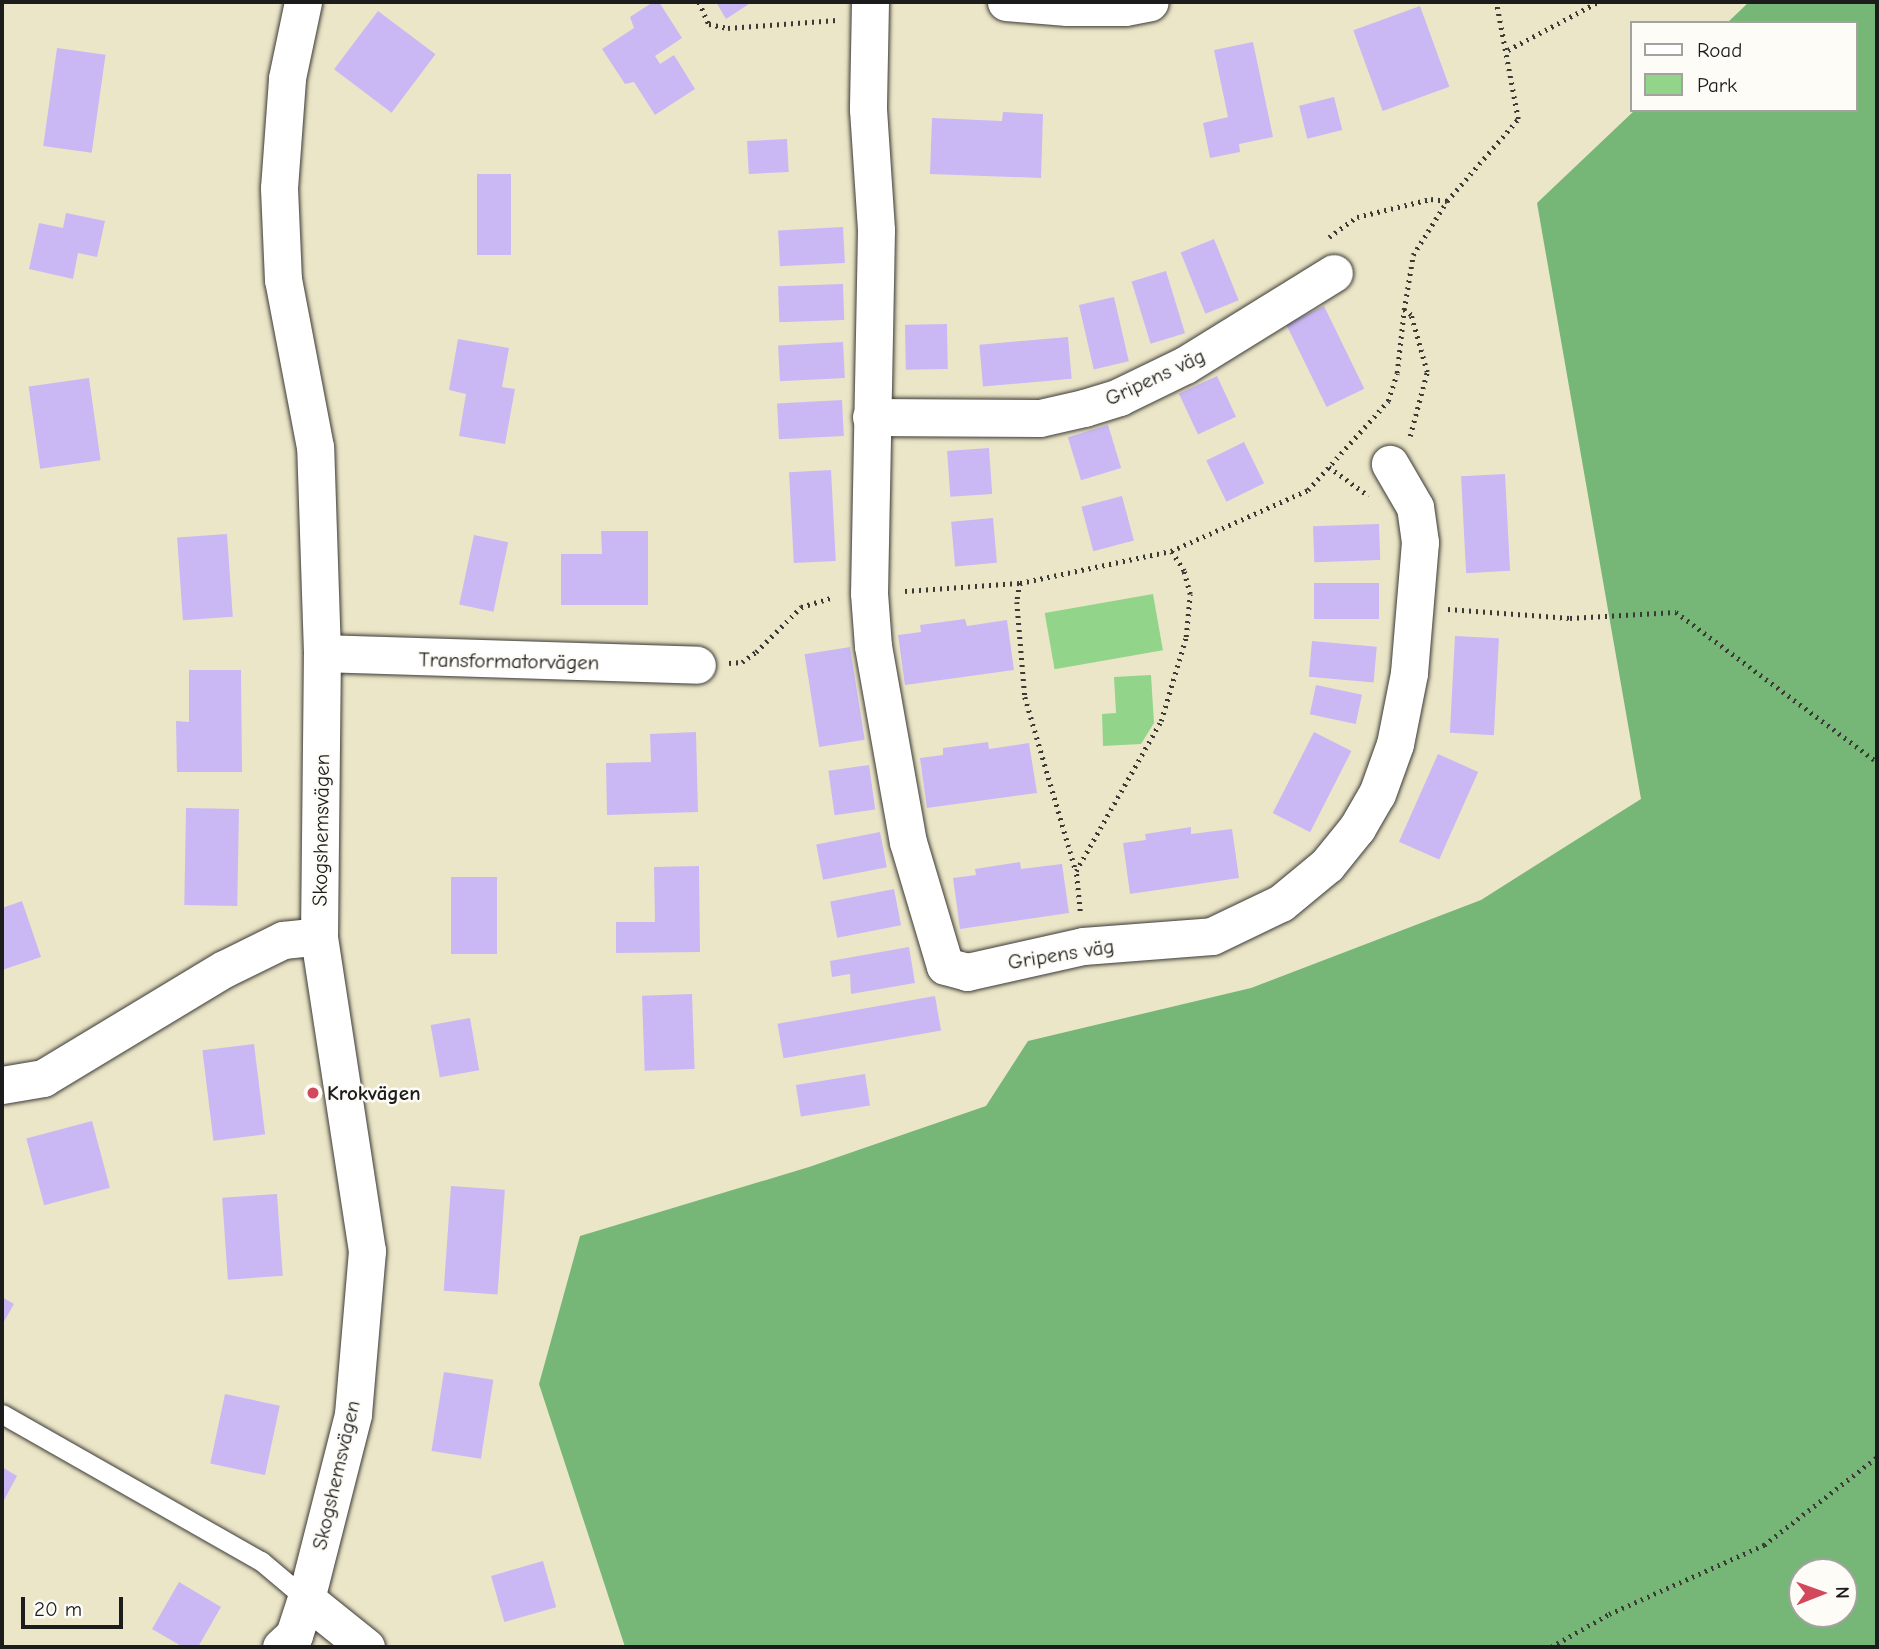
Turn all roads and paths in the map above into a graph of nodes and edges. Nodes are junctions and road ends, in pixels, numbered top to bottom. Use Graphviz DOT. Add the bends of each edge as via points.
graph roads {
  1 [pos="303,2"];
  2 [pos="699,2"];
  3 [pos="1006,2"];
  4 [pos="1150,2"];
  5 [pos="1496,2"];
  6 [pos="1598,2"];
  7 [pos="859,11"];
  8 [pos="1508,50"];
  9 [pos="1447,201"];
  10 [pos="1335,274"];
  11 [pos="1404,310"];
  12 [pos="871,417"];
  13 [pos="1390,464"];
  14 [pos="1329,467"];
  15 [pos="1349,483"];
  16 [pos="1171,551"];
  17 [pos="1020,583"];
  18 [pos="869,593"];
  19 [pos="1415,607"];
  20 [pos="323,653"];
  21 [pos="697,664"];
  22 [pos="1877,762"];
  23 [pos="1076,871"];
  24 [pos="319,936"];
  25 [pos="1083,946"];
  26 [pos="2,1085"];
  27 [pos="2,1414"];
  28 [pos="1877,1457"];
  29 [pos="306,1599"];
  30 [pos="281,1647"];
  31 [pos="366,1647"];
  32 [pos="1552,1647"];
  1 -- 20 [label="street, Skogshemsvägen" via="287,78 279,188 283,280 315,447"];
  2 -- 7 [label="path" via="709,24 728,28"];
  3 -- 4 [label="street" via="1078,7"];
  5 -- 8 [label="path"];
  6 -- 8 [label="path"];
  7 -- 12 [label="street, Gripens väg" via="876,230"];
  8 -- 9 [label="path" via="1518,119"];
  9 -- 10 [label="path" via="1431,199 1357,216 1318,245"];
  9 -- 11 [label="path" via="1413,255"];
  10 -- 12 [label="street, Gripens väg" via="1185,365 1119,397 1084,408 1040,418"];
  11 -- 13 [label="path" via="1411,315 1427,372 1403,461"];
  11 -- 14 [label="path" via="1397,373 1388,401"];
  12 -- 18 [label="street, Gripens väg"];
  13 -- 19 [label="street, Gripens väg" via="1418,520"];
  14 -- 15 [label="path"];
  14 -- 16 [label="path" via="1308,490 1279,506"];
  16 -- 17 [label="path"];
  16 -- 23 [label="path" via="1184,571 1191,610 1161,721"];
  17 -- 18 [label="path"];
  17 -- 23 [label="path" via="1017,602 1025,697"];
  18 -- 21 [label="path" via="824,598 802,607 742,662"];
  18 -- 25 [label="street, Gripens väg" via="873,646 903,818 945,966 967,972"];
  19 -- 22 [label="path" via="1570,618 1676,612"];
  19 -- 25 [label="street, Gripens väg" via="1395,744 1377,794 1327,865 1281,903 1212,936"];
  20 -- 21 [label="street, Transformatorvägen"];
  20 -- 24 [label="street, Skogshemsvägen"];
  23 -- 25 [label="path"];
  24 -- 26 [label="street" via="283,940 224,969 43,1078"];
  24 -- 29 [label="street, Skogshemsvägen" via="367,1251 353,1414"];
  27 -- 29 [label="lane" via="261,1561"];
  28 -- 32 [label="path" via="1764,1545 1609,1614"];
  29 -- 30 [label="street, Skogshemsvägen" via="294,1635"];
  29 -- 31 [label="street"];
}
